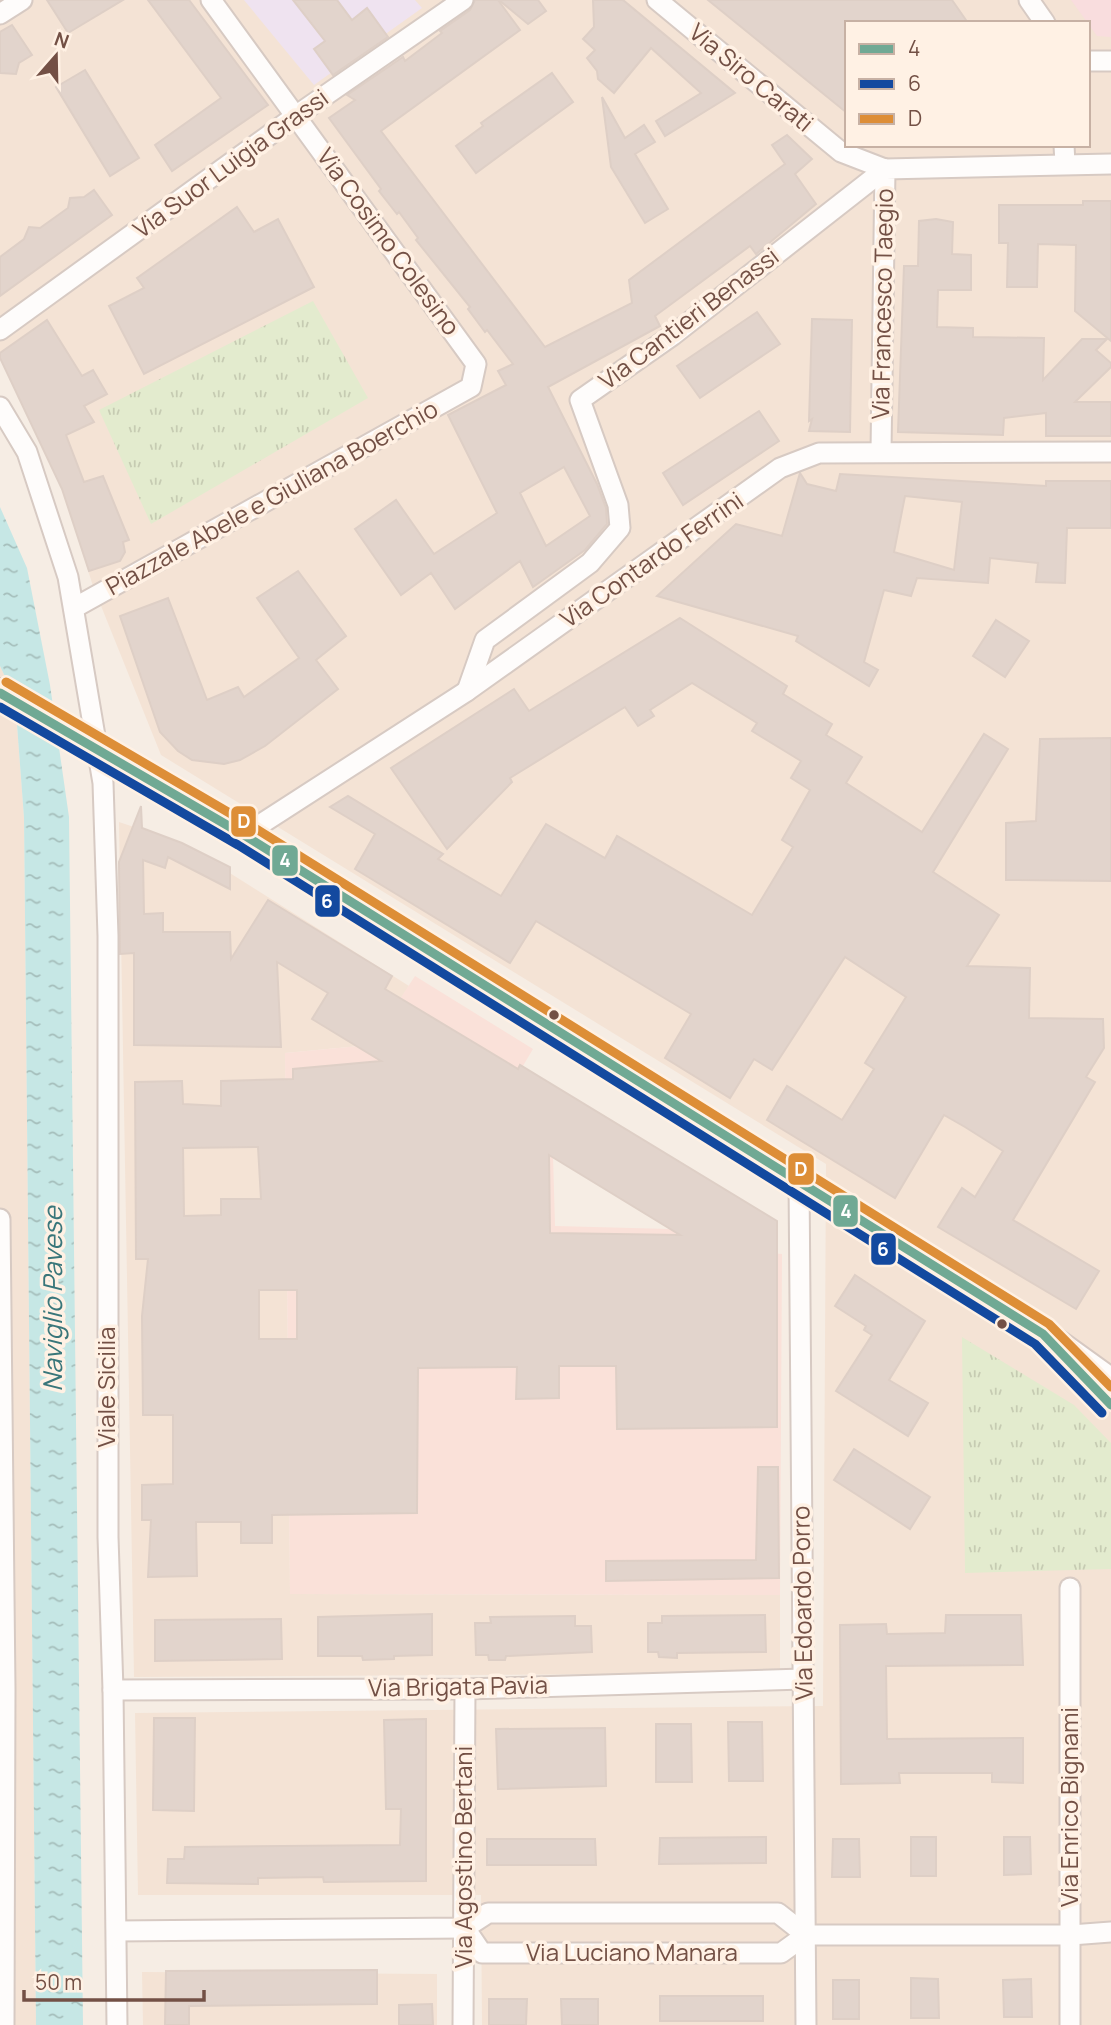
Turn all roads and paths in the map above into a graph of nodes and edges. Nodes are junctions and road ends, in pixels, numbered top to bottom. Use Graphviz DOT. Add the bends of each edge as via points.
graph roads {
  1 [pos="22,0"];
  2 [pos="212,0"];
  3 [pos="463,0"];
  4 [pos="657,0"];
  5 [pos="1029,0"];
  6 [pos="0,14"];
  7 [pos="1044,21"];
  8 [pos="1090,61"];
  9 [pos="1111,61"];
  10 [pos="297,115"];
  11 [pos="1064,154"];
  12 [pos="1111,164"];
  13 [pos="885,169"];
  14 [pos="0,330"];
  15 [pos="471,387"];
  16 [pos="0,407"];
  17 [pos="881,451"];
  18 [pos="1111,452"];
  19 [pos="74,608"];
  20 [pos="467,691"];
  21 [pos="0,694"];
  22 [pos="97,750"];
  23 [pos="244,835"];
  24 [pos="799,1180"];
  25 [pos="0,1219"];
  26 [pos="1043,1334"];
  27 [pos="1,1338"];
  28 [pos="1111,1383"];
  29 [pos="1111,1405"];
  30 [pos="1070,1588"];
  31 [pos="803,1679"];
  32 [pos="464,1689"];
  33 [pos="113,1690"];
  34 [pos="465,1928"];
  35 [pos="117,1931"];
  36 [pos="1111,1932"];
  37 [pos="806,1935"];
  38 [pos="1071,1935"];
  39 [pos="2,1994"];
  40 [pos="4,2025"];
  41 [pos="117,2025"];
  42 [pos="463,2025"];
  43 [pos="806,2025"];
  44 [pos="1070,2025"];
  1 -- 6 [label="street"];
  2 -- 10 [label="street, Via Cosimo Colesino"];
  3 -- 10 [label="street, Via Suor Luigia Grassi"];
  4 -- 13 [label="street, Via Siro Carati" via="841,152"];
  5 -- 7 [label="street"];
  8 -- 9 [label="street"];
  10 -- 14 [label="street, Via Suor Luigia Grassi"];
  10 -- 15 [label="street, Via Cosimo Colesino" via="476,364"];
  11 -- 12 [label="street, Via Francesco Taegio"];
  11 -- 13 [label="street, Via Francesco Taegio"];
  13 -- 17 [label="street, Via Francesco Taegio"];
  13 -- 20 [label="street, Via Cantieri Benassi" via="673,335 580,400 618,505 620,528 590,563 485,640"];
  15 -- 19 [label="street, Piazzale Abele e Giuliana Boerchio"];
  16 -- 19 [label="street, Viale Sicilia" via="27,452"];
  17 -- 18 [label="street, Via Contardo Ferrini"];
  17 -- 20 [label="street, Via Contardo Ferrini" via="819,453 780,468"];
  19 -- 22 [label="street, Viale Sicilia"];
  20 -- 23 [label="street, Via Contardo Ferrini"];
  21 -- 22 [label="street"];
  22 -- 23 [label="street"];
  22 -- 33 [label="street, Viale Sicilia" via="103,783 108,936 108,1537"];
  23 -- 24 [label="street"];
  24 -- 26 [label="street"];
  24 -- 31 [label="street, Via Edoardo Porro"];
  25 -- 27 [label="street"];
  26 -- 28 [label="street"];
  26 -- 29 [label="street"];
  27 -- 39 [label="street"];
  30 -- 38 [label="street, Via Enrico Bignami"];
  31 -- 32 [label="street, Via Brigata Pavia"];
  31 -- 37 [label="street, Via Edoardo Porro"];
  32 -- 33 [label="street, Via Brigata Pavia"];
  32 -- 34 [label="street, Via Agostino Bertani"];
  33 -- 35 [label="street, Viale Sicilia"];
  34 -- 35 [label="street, Via Luciano Manara"];
  34 -- 37 [label="street, Via Luciano Manara" via="488,1913 778,1913"];
  34 -- 37 [label="street, Via Luciano Manara" via="482,1953 781,1953"];
  34 -- 42 [label="street, Via Agostino Bertani"];
  35 -- 41 [label="street, Viale Sicilia"];
  36 -- 38 [label="street"];
  37 -- 38 [label="street"];
  37 -- 43 [label="street, Via Edoardo Porro"];
  38 -- 44 [label="street, Via Enrico Bignami"];
  39 -- 40 [label="street"];
}
